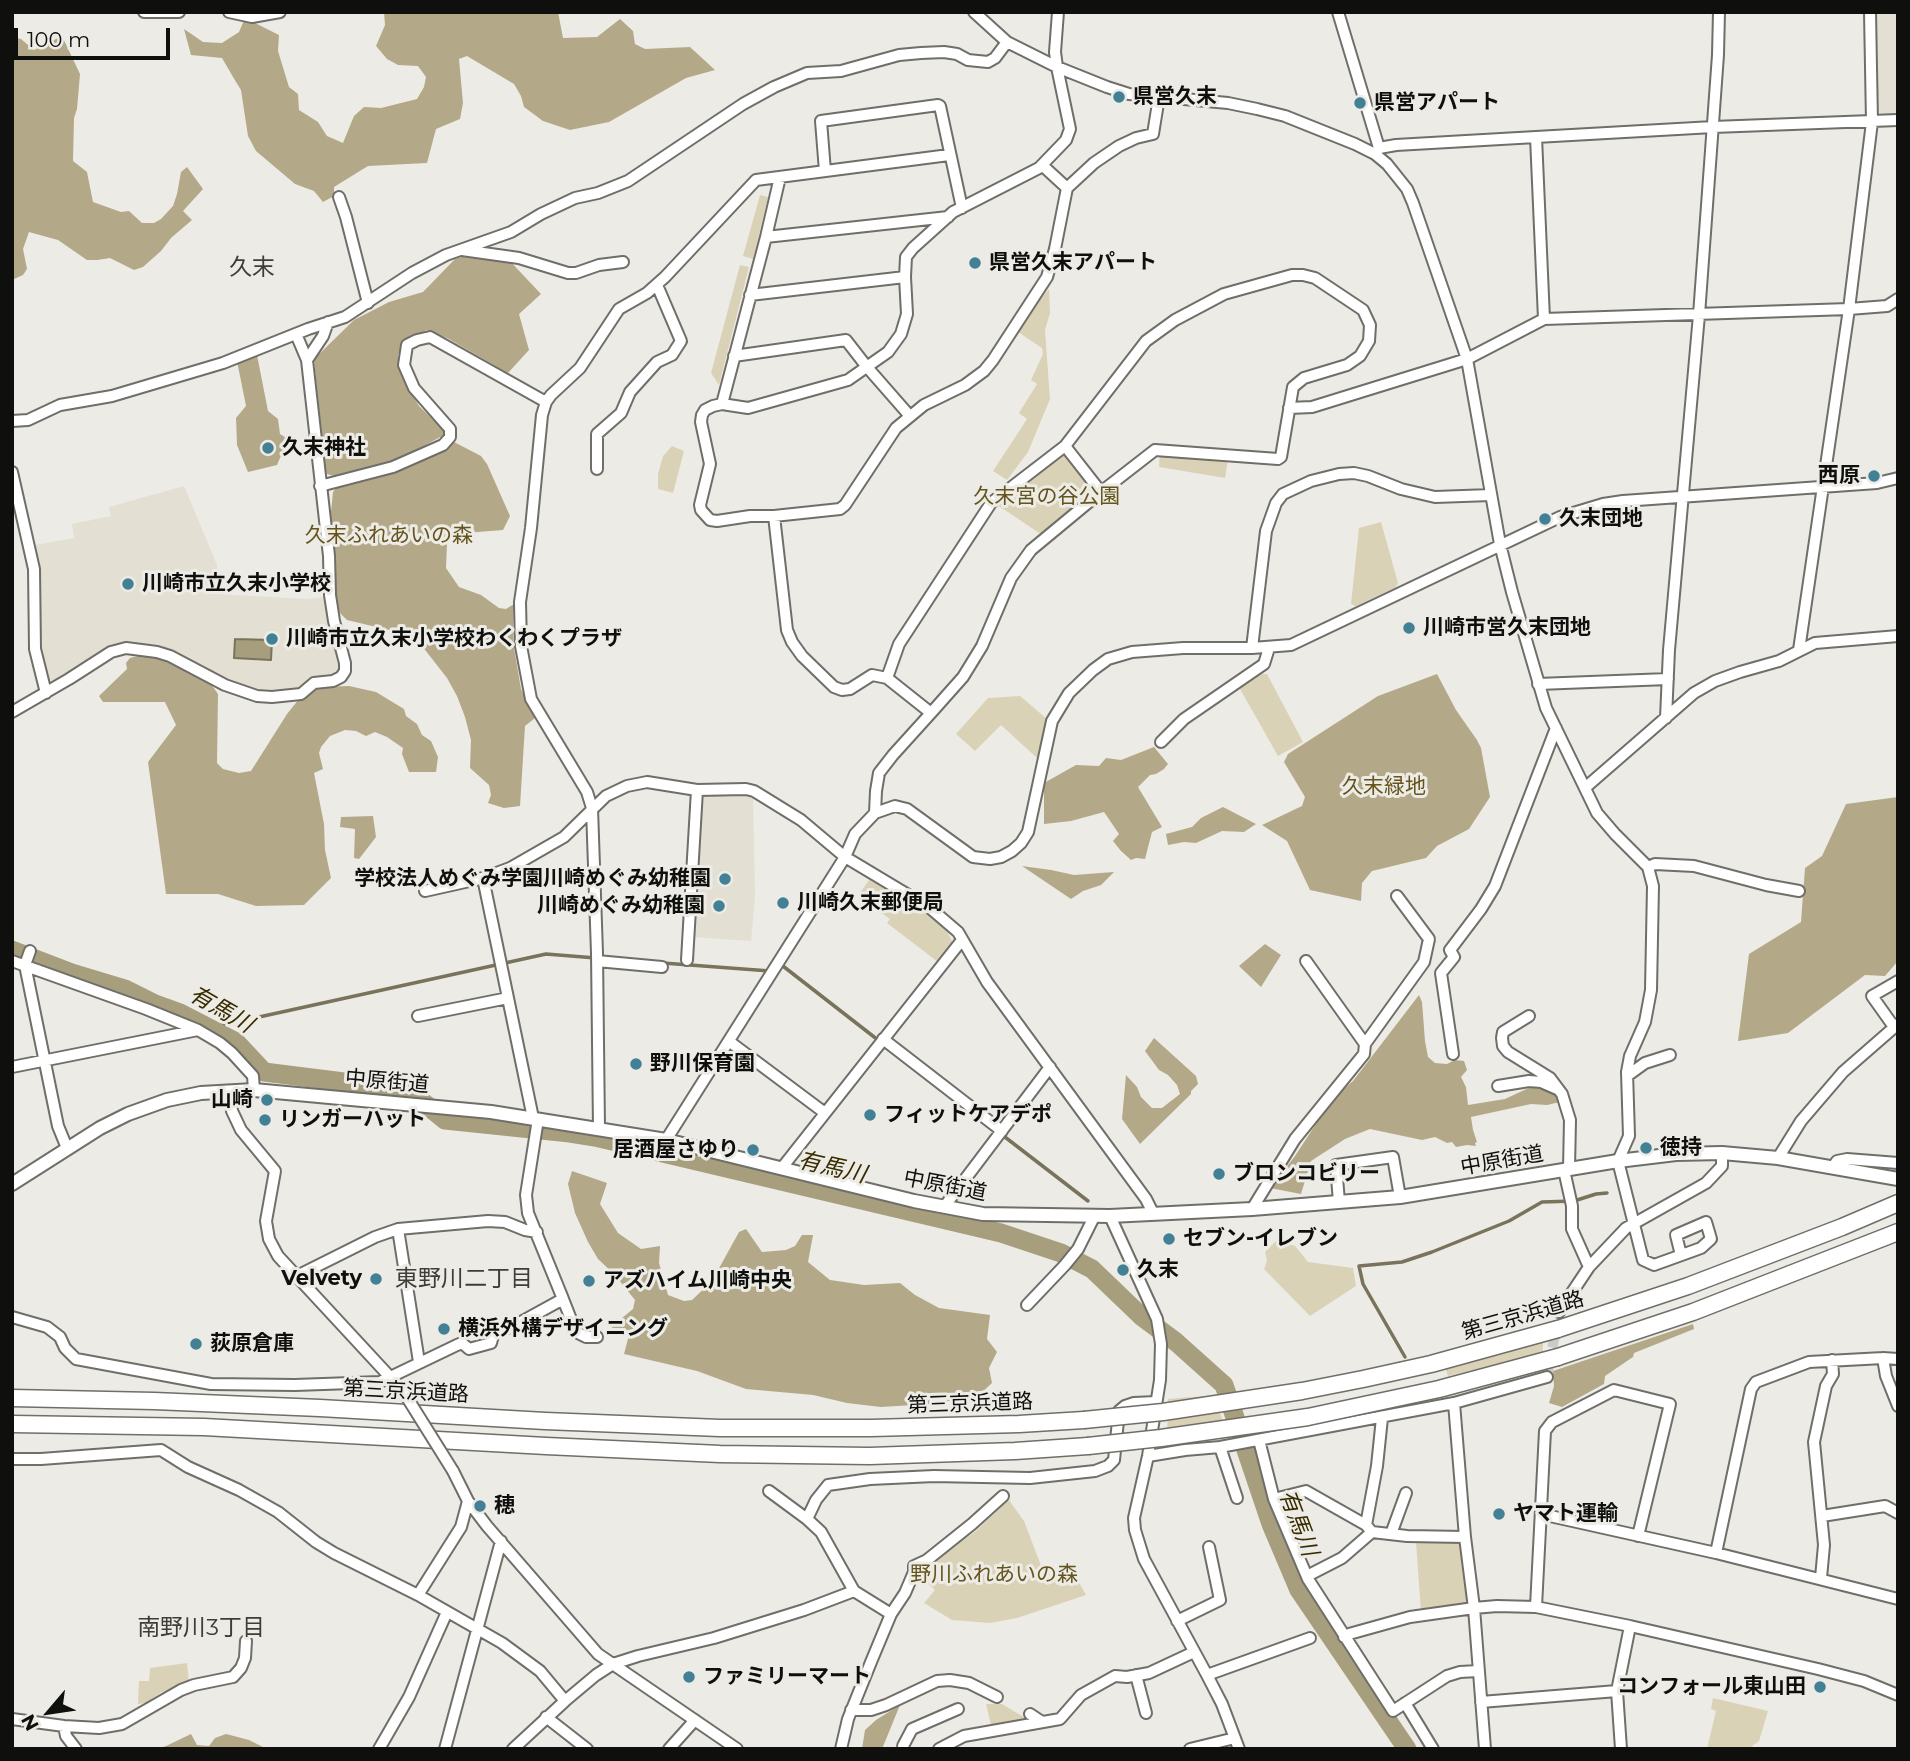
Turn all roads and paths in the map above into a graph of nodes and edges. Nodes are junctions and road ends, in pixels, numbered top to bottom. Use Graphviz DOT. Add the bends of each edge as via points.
graph roads {
  1 [pos="144,12"];
  2 [pos="179,12"];
  3 [pos="229,12"];
  4 [pos="280,12"];
  5 [pos="974,12"];
  6 [pos="1058,12"];
  7 [pos="1338,12"];
  8 [pos="1719,12"];
  9 [pos="1870,12"];
  10 [pos="1007,42"];
  11 [pos="1057,67"];
  12 [pos="1159,97"];
  13 [pos="1898,120"];
  14 [pos="1872,122"];
  15 [pos="1713,127"];
  16 [pos="1536,137"];
  17 [pos="1377,151"];
  18 [pos="949,155"];
  19 [pos="1042,164"];
  20 [pos="825,171"];
  21 [pos="780,177"];
  22 [pos="1067,188"];
  23 [pos="339,197"];
  24 [pos="962,208"];
  25 [pos="949,217"];
  26 [pos="766,237"];
  27 [pos="459,249"];
  28 [pos="623,262"];
  29 [pos="905,277"];
  30 [pos="657,285"];
  31 [pos="750,295"];
  32 [pos="1898,299"];
  33 [pos="368,303"];
  34 [pos="1887,306"];
  35 [pos="1849,309"];
  36 [pos="1898,313"];
  37 [pos="1699,315"];
  38 [pos="1544,319"];
  39 [pos="328,323"];
  40 [pos="296,334"];
  41 [pos="734,356"];
  42 [pos="1467,359"];
  43 [pos="307,360"];
  44 [pos="867,367"];
  45 [pos="546,402"];
  46 [pos="722,404"];
  47 [pos="1289,408"];
  48 [pos="909,415"];
  49 [pos="12,421"];
  50 [pos="1065,446"];
  51 [pos="597,469"];
  52 [pos="12,472"];
  53 [pos="1898,478"];
  54 [pos="320,486"];
  55 [pos="1822,487"];
  56 [pos="1101,492"];
  57 [pos="1491,495"];
  58 [pos="1682,497"];
  59 [pos="774,516"];
  60 [pos="1500,544"];
  61 [pos="1898,636"];
  62 [pos="1252,648"];
  63 [pos="1269,648"];
  64 [pos="1799,650"];
  65 [pos="887,678"];
  66 [pos="1668,680"];
  67 [pos="1538,684"];
  68 [pos="46,693"];
  69 [pos="12,712"];
  70 [pos="931,713"];
  71 [pos="1666,718"];
  72 [pos="1556,728"];
  73 [pos="1161,742"];
  74 [pos="1586,787"];
  75 [pos="697,790"];
  76 [pos="592,808"];
  77 [pos="875,813"];
  78 [pos="845,857"];
  79 [pos="1648,867"];
  80 [pos="483,878"];
  81 [pos="425,891"];
  82 [pos="1799,891"];
  83 [pos="1397,896"];
  84 [pos="962,940"];
  85 [pos="27,959"];
  86 [pos="687,960"];
  87 [pos="12,961"];
  88 [pos="597,961"];
  89 [pos="1306,961"];
  90 [pos="662,967"];
  91 [pos="1898,981"];
  92 [pos="508,998"];
  93 [pos="418,1016"];
  94 [pos="1529,1016"];
  95 [pos="1896,1025"];
  96 [pos="198,1030"];
  97 [pos="883,1039"];
  98 [pos="730,1042"];
  99 [pos="1365,1044"];
  100 [pos="1453,1054"];
  101 [pos="1670,1055"];
  102 [pos="46,1062"];
  103 [pos="12,1067"];
  104 [pos="1050,1067"];
  105 [pos="1627,1076"];
  106 [pos="1498,1086"];
  107 [pos="1558,1089"];
  108 [pos="254,1090"];
  109 [pos="230,1091"];
  110 [pos="825,1113"];
  111 [pos="536,1120"];
  112 [pos="599,1129"];
  113 [pos="1002,1130"];
  114 [pos="666,1140"];
  115 [pos="67,1148"];
  116 [pos="1721,1153"];
  117 [pos="1778,1158"];
  118 [pos="1619,1161"];
  119 [pos="1898,1163"];
  120 [pos="780,1168"];
  121 [pos="1832,1168"];
  122 [pos="1567,1169"];
  123 [pos="1898,1179"];
  124 [pos="12,1184"];
  125 [pos="1400,1197"];
  126 [pos="1339,1202"];
  127 [pos="1898,1203"];
  128 [pos="944,1207"];
  129 [pos="1252,1209"];
  130 [pos="1153,1213"];
  131 [pos="1095,1215"];
  132 [pos="1110,1216"];
  133 [pos="1634,1223"];
  134 [pos="398,1229"];
  135 [pos="537,1232"];
  136 [pos="1898,1232"];
  137 [pos="1681,1255"];
  138 [pos="1589,1267"];
  139 [pos="297,1276"];
  140 [pos="563,1299"];
  141 [pos="1027,1305"];
  142 [pos="1559,1312"];
  143 [pos="12,1317"];
  144 [pos="597,1337"];
  145 [pos="1883,1358"];
  146 [pos="1898,1359"];
  147 [pos="1832,1360"];
  148 [pos="419,1362"];
  149 [pos="391,1376"];
  150 [pos="1546,1377"];
  151 [pos="12,1398"];
  152 [pos="1156,1402"];
  153 [pos="1454,1404"];
  154 [pos="1898,1406"];
  155 [pos="1382,1418"];
  156 [pos="12,1424"];
  157 [pos="1259,1440"];
  158 [pos="1220,1447"];
  159 [pos="1148,1457"];
  160 [pos="12,1459"];
  161 [pos="769,1491"];
  162 [pos="1406,1493"];
  163 [pos="1003,1496"];
  164 [pos="1237,1498"];
  165 [pos="1274,1499"];
  166 [pos="468,1501"];
  167 [pos="1898,1513"];
  168 [pos="1541,1514"];
  169 [pos="1822,1516"];
  170 [pos="807,1519"];
  171 [pos="1369,1529"];
  172 [pos="1391,1534"];
  173 [pos="1638,1535"];
  174 [pos="1465,1537"];
  175 [pos="501,1541"];
  176 [pos="1209,1547"];
  177 [pos="1716,1553"];
  178 [pos="1307,1576"];
  179 [pos="1821,1578"];
  180 [pos="855,1591"];
  181 [pos="418,1595"];
  182 [pos="1898,1598"];
  183 [pos="1536,1607"];
  184 [pos="1474,1608"];
  185 [pos="447,1612"];
  186 [pos="891,1614"];
  187 [pos="1177,1621"];
  188 [pos="1630,1626"];
  189 [pos="477,1629"];
  190 [pos="1344,1637"];
  191 [pos="1310,1638"];
  192 [pos="246,1641"];
  193 [pos="1194,1652"];
  194 [pos="613,1664"];
  195 [pos="1478,1671"];
  196 [pos="1136,1675"];
  197 [pos="1207,1675"];
  198 [pos="1617,1691"];
  199 [pos="1898,1695"];
  200 [pos="997,1697"];
  201 [pos="565,1701"];
  202 [pos="1481,1702"];
  203 [pos="1405,1703"];
  204 [pos="958,1709"];
  205 [pos="851,1710"];
  206 [pos="1146,1713"];
  207 [pos="1030,1714"];
  208 [pos="547,1717"];
  209 [pos="12,1719"];
  210 [pos="695,1720"];
  211 [pos="1042,1723"];
  212 [pos="64,1726"];
  213 [pos="1237,1743"];
  214 [pos="76,1749"];
  215 [pos="379,1749"];
  216 [pos="445,1749"];
  217 [pos="513,1749"];
  218 [pos="587,1749"];
  219 [pos="669,1749"];
  220 [pos="737,1749"];
  221 [pos="841,1749"];
  222 [pos="904,1749"];
  223 [pos="939,1749"];
  224 [pos="1190,1749"];
  225 [pos="1433,1749"];
  226 [pos="1485,1749"];
  227 [pos="1621,1749"];
  1 -- 2 [label="street"];
  3 -- 4 [label="street" via="252,17"];
  5 -- 10 [label="street"];
  6 -- 11 [label="street"];
  7 -- 17 [label="street"];
  8 -- 15 [label="street"];
  9 -- 14 [label="street"];
  10 -- 11 [label="street"];
  10 -- 27 [label="street" via="988,62 944,52 921,53 841,71 807,73 743,104 628,181 575,198 511,232"];
  11 -- 12 [label="street" via="1107,88"];
  11 -- 19 [label="street" via="1070,129 1066,140"];
  12 -- 17 [label="street" via="1267,111"];
  12 -- 22 [label="street" via="1153,134 1119,146"];
  13 -- 14 [label="street"];
  14 -- 15 [label="street"];
  14 -- 35 [label="street"];
  15 -- 16 [label="street"];
  15 -- 37 [label="street"];
  16 -- 17 [label="street" via="1396,145"];
  16 -- 38 [label="street"];
  17 -- 42 [label="street" via="1413,204"];
  18 -- 20 [label="street"];
  18 -- 20 [label="street" via="940,106 821,121"];
  18 -- 24 [label="street"];
  19 -- 22 [label="street"];
  19 -- 24 [label="street"];
  20 -- 21 [label="street"];
  21 -- 26 [label="street"];
  21 -- 30 [label="street" via="756,180"];
  22 -- 48 [label="street" via="1047,278 993,360 965,385"];
  23 -- 33 [label="street"];
  24 -- 25 [label="street"];
  25 -- 26 [label="street"];
  25 -- 29 [label="street" via="906,257"];
  26 -- 31 [label="street"];
  27 -- 28 [label="street" via="519,258 568,273"];
  27 -- 33 [label="street"];
  29 -- 31 [label="street"];
  29 -- 44 [label="street" via="907,314 901,334 888,352"];
  30 -- 45 [label="street" via="619,309 580,368"];
  30 -- 51 [label="street" via="681,341 672,355 657,362 630,392 621,413 597,434"];
  31 -- 41 [label="street"];
  32 -- 34 [label="street"];
  33 -- 39 [label="street"];
  34 -- 35 [label="street"];
  34 -- 36 [label="street"];
  35 -- 37 [label="street"];
  35 -- 55 [label="street"];
  37 -- 38 [label="street"];
  37 -- 58 [label="street"];
  38 -- 42 [label="street"];
  39 -- 40 [label="street"];
  39 -- 43 [label="street"];
  40 -- 43 [label="street"];
  40 -- 49 [label="street" via="223,363"];
  41 -- 44 [label="street" via="846,340"];
  41 -- 46 [label="street"];
  42 -- 47 [label="street" via="1312,407"];
  42 -- 57 [label="street"];
  43 -- 54 [label="street"];
  44 -- 46 [label="street" via="848,380 748,408"];
  44 -- 48 [label="street"];
  45 -- 54 [label="street" via="430,337 417,340 407,345 404,365 414,388 450,429 450,437 443,445 393,467"];
  45 -- 76 [label="street" via="520,602 522,646 531,699"];
  46 -- 59 [label="street" via="702,415 710,464 701,510 710,520 718,521"];
  47 -- 50 [label="street" via="1293,387 1304,378 1347,365 1360,356 1369,341 1370,325 1363,310 1303,275 1231,291 1165,327 1146,341"];
  47 -- 56 [label="street" via="1278,459 1155,450"];
  48 -- 59 [label="street" via="895,428 840,509"];
  50 -- 56 [label="street"];
  50 -- 65 [label="street" via="991,503 899,644"];
  52 -- 68 [label="street" via="34,569 35,649"];
  53 -- 55 [label="street"];
  54 -- 68 [label="street" via="334,621 345,663 341,677 314,683 301,694 257,696 170,656 126,648 111,652"];
  55 -- 58 [label="street"];
  55 -- 64 [label="street"];
  56 -- 70 [label="street" via="1031,550 1011,578 976,656"];
  57 -- 60 [label="street"];
  57 -- 62 [label="street" via="1435,497 1354,473 1311,481 1283,494 1266,531"];
  58 -- 60 [label="street" via="1623,501 1582,510"];
  58 -- 66 [label="street"];
  59 -- 65 [label="street" via="792,642 834,687 850,689 872,675"];
  60 -- 63 [label="street" via="1291,645"];
  60 -- 67 [label="street"];
  61 -- 64 [label="street" via="1815,643"];
  62 -- 63 [label="street"];
  62 -- 77 [label="street" via="1132,652 1108,659 1093,670 1069,693 1052,721 1028,832 1001,857 972,857 907,809 895,806"];
  63 -- 73 [label="street" via="1264,664 1184,719"];
  64 -- 71 [label="street" via="1715,681"];
  65 -- 70 [label="street"];
  66 -- 67 [label="street"];
  66 -- 71 [label="street"];
  67 -- 72 [label="street"];
  68 -- 69 [label="street"];
  70 -- 77 [label="street" via="879,773"];
  71 -- 74 [label="street"];
  72 -- 74 [label="street"];
  72 -- 100 [label="street" via="1495,886 1450,950 1454,957 1441,973"];
  74 -- 79 [label="street" via="1597,813"];
  75 -- 76 [label="street" via="647,782 627,786"];
  75 -- 78 [label="street" via="754,791 801,820"];
  75 -- 86 [label="street"];
  76 -- 80 [label="street" via="564,837"];
  76 -- 88 [label="street"];
  77 -- 78 [label="street" via="855,834"];
  78 -- 84 [label="street" via="937,913"];
  78 -- 98 [label="street"];
  79 -- 82 [label="street" via="1694,866"];
  79 -- 105 [label="street" via="1653,886 1651,990"];
  80 -- 81 [label="street"];
  80 -- 92 [label="street"];
  83 -- 99 [label="street" via="1429,939 1424,962"];
  84 -- 97 [label="street"];
  84 -- 104 [label="street"];
  85 -- 87 [label="street"];
  85 -- 96 [label="street"];
  85 -- 102 [label="street"];
  88 -- 90 [label="street"];
  88 -- 112 [label="street"];
  89 -- 99 [label="street"];
  91 -- 95 [label="street" via="1872,996"];
  92 -- 93 [label="street"];
  92 -- 111 [label="street"];
  94 -- 107 [label="street" via="1503,1032 1503,1046 1550,1078"];
  95 -- 117 [label="street" via="1843,1072 1801,1121"];
  96 -- 102 [label="street"];
  96 -- 108 [label="street" via="232,1053 253,1076"];
  97 -- 110 [label="street"];
  97 -- 113 [label="street"];
  98 -- 110 [label="street"];
  98 -- 114 [label="street"];
  99 -- 129 [label="street" via="1364,1054 1294,1139"];
  101 -- 105 [label="street" via="1645,1063"];
  102 -- 103 [label="street"];
  102 -- 115 [label="street" via="58,1126"];
  104 -- 113 [label="street"];
  104 -- 130 [label="street"];
  105 -- 118 [label="street" via="1629,1136"];
  106 -- 107 [label="street" via="1529,1081"];
  107 -- 122 [label="street" via="1570,1120"];
  108 -- 109 [label="main road, 中原街道"];
  108 -- 111 [label="main road, 中原街道" via="478,1110"];
  109 -- 115 [label="main road, 中原街道" via="167,1100 128,1114"];
  109 -- 139 [label="street" via="232,1111 241,1130 275,1171 266,1221 278,1256"];
  110 -- 120 [label="street"];
  111 -- 112 [label="main road, 中原街道"];
  111 -- 135 [label="street" via="526,1195"];
  112 -- 114 [label="main road, 中原街道"];
  113 -- 128 [label="street"];
  114 -- 120 [label="main road, 中原街道"];
  115 -- 124 [label="main road, 中原街道"];
  116 -- 117 [label="main road, 中原街道"];
  116 -- 118 [label="main road, 中原街道"];
  116 -- 133 [label="street" via="1722,1166 1706,1183"];
  117 -- 121 [label="main road, 中原街道"];
  118 -- 122 [label="main road, 中原街道"];
  118 -- 133 [label="street"];
  119 -- 121 [label="street" via="1847,1158"];
  120 -- 128 [label="main road, 中原街道"];
  121 -- 123 [label="main road, 中原街道"];
  122 -- 125 [label="main road, 中原街道"];
  122 -- 138 [label="street" via="1572,1229"];
  125 -- 126 [label="main road, 中原街道"];
  125 -- 126 [label="street" via="1393,1157 1336,1165"];
  126 -- 129 [label="main road, 中原街道"];
  127 -- 151 [label="highway, 第三京浜道路, bridge" via="1688,1286 1558,1329 1363,1379 1163,1412 1084,1420 871,1428 720,1428 168,1401"];
  128 -- 131 [label="main road, 中原街道" via="983,1214"];
  129 -- 130 [label="main road, 中原街道"];
  130 -- 132 [label="main road, 中原街道"];
  131 -- 132 [label="main road, 中原街道"];
  131 -- 141 [label="street" via="1078,1249"];
  132 -- 152 [label="street" via="1157,1319 1161,1344"];
  133 -- 137 [label="street" via="1643,1260 1654,1265"];
  133 -- 138 [label="street"];
  134 -- 135 [label="street" via="488,1221"];
  134 -- 139 [label="street"];
  134 -- 148 [label="street"];
  135 -- 140 [label="street"];
  136 -- 156 [label="highway, bridge" via="1693,1312 1558,1357 1439,1389 1308,1417 1088,1446 870,1456 720,1454 204,1427"];
  138 -- 142 [label="street"];
  139 -- 149 [label="street"];
  140 -- 144 [label="street" via="576,1332"];
  140 -- 148 [label="street" via="512,1328 494,1332 492,1343 469,1349 462,1343"];
  143 -- 149 [label="street" via="47,1326 76,1359 211,1384 380,1382"];
  145 -- 146 [label="street"];
  145 -- 147 [label="street"];
  145 -- 154 [label="street"];
  147 -- 169 [label="street" via="1833,1374 1826,1386 1814,1442"];
  147 -- 177 [label="street" via="1809,1362 1756,1382 1751,1389"];
  148 -- 149 [label="street"];
  149 -- 166 [label="street, bridge"];
  150 -- 153 [label="street"];
  152 -- 159 [label="street"];
  152 -- 170 [label="street" via="1119,1411 1114,1460 1095,1471 1030,1478 870,1479 828,1485"];
  153 -- 155 [label="street"];
  153 -- 174 [label="street"];
  155 -- 157 [label="street"];
  155 -- 171 [label="street"];
  157 -- 158 [label="street"];
  157 -- 165 [label="street"];
  158 -- 159 [label="street"];
  158 -- 164 [label="street"];
  159 -- 187 [label="street" via="1135,1530 1144,1559"];
  160 -- 181 [label="street" via="161,1450 278,1512 334,1553"];
  161 -- 170 [label="street"];
  162 -- 172 [label="street"];
  163 -- 186 [label="street" via="914,1566 905,1593"];
  165 -- 171 [label="street" via="1306,1491"];
  165 -- 178 [label="street"];
  166 -- 175 [label="street"];
  166 -- 181 [label="street" via="461,1527"];
  167 -- 169 [label="street" via="1885,1506"];
  168 -- 173 [label="street"];
  168 -- 173 [label="street" via="1545,1431 1552,1422 1614,1390 1670,1404"];
  168 -- 183 [label="street"];
  169 -- 179 [label="street"];
  170 -- 180 [label="street" via="821,1532"];
  171 -- 172 [label="street"];
  171 -- 178 [label="street" via="1342,1558"];
  172 -- 174 [label="street"];
  173 -- 177 [label="street"];
  174 -- 184 [label="street"];
  175 -- 189 [label="street"];
  175 -- 194 [label="street" via="598,1654"];
  176 -- 187 [label="street" via="1220,1600"];
  177 -- 179 [label="street"];
  178 -- 190 [label="street"];
  179 -- 182 [label="street"];
  180 -- 186 [label="street"];
  180 -- 194 [label="street" via="714,1638"];
  181 -- 185 [label="street"];
  183 -- 184 [label="street"];
  183 -- 188 [label="street"];
  184 -- 190 [label="street" via="1410,1617"];
  184 -- 195 [label="street"];
  185 -- 189 [label="street"];
  185 -- 215 [label="street" via="409,1698"];
  186 -- 205 [label="street"];
  187 -- 193 [label="street"];
  188 -- 198 [label="street"];
  188 -- 199 [label="street" via="1818,1669"];
  189 -- 201 [label="street" via="523,1657"];
  189 -- 216 [label="street"];
  190 -- 203 [label="street" via="1393,1711"];
  191 -- 197 [label="street"];
  192 -- 212 [label="street" via="245,1658 233,1676 181,1690 122,1724"];
  193 -- 196 [label="street"];
  193 -- 197 [label="street"];
  194 -- 201 [label="street"];
  194 -- 210 [label="street"];
  195 -- 202 [label="street"];
  195 -- 203 [label="street" via="1447,1676"];
  196 -- 206 [label="street"];
  196 -- 211 [label="street" via="1115,1676 1081,1695 1060,1719"];
  197 -- 213 [label="street"];
  198 -- 202 [label="street"];
  198 -- 227 [label="street"];
  200 -- 205 [label="street" via="970,1683 950,1680 871,1710"];
  201 -- 208 [label="street"];
  202 -- 226 [label="street"];
  203 -- 225 [label="street"];
  204 -- 222 [label="street" via="912,1729"];
  205 -- 221 [label="street"];
  207 -- 211 [label="street"];
  208 -- 217 [label="street"];
  208 -- 218 [label="street"];
  209 -- 212 [label="street"];
  210 -- 219 [label="street"];
  210 -- 220 [label="street"];
  211 -- 223 [label="street" via="964,1736"];
  212 -- 214 [label="street"];
  213 -- 224 [label="street"];
}
